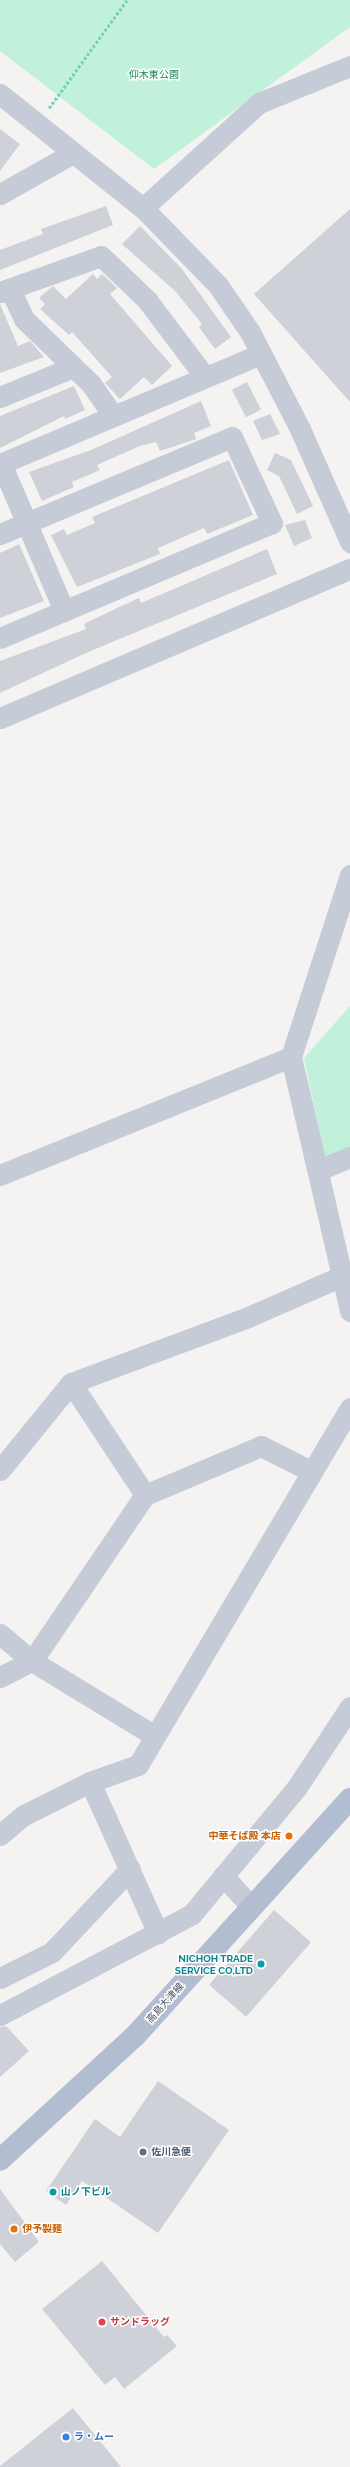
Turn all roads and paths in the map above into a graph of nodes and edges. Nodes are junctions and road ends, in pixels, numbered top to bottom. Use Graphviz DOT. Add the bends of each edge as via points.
graph roads {
  1 [pos="127,0"];
  2 [pos="350,66"];
  3 [pos="0,94"];
  4 [pos="38,124"];
  5 [pos="73,153"];
  6 [pos="0,194"];
  7 [pos="143,208"];
  8 [pos="5,290"];
  9 [pos="261,354"];
  10 [pos="73,367"];
  11 [pos="205,377"];
  12 [pos="0,397"];
  13 [pos="113,416"];
  14 [pos="1,463"];
  15 [pos="26,523"];
  16 [pos="0,534"];
  17 [pos="350,542"];
  18 [pos="350,569"];
  19 [pos="64,611"];
  20 [pos="0,638"];
  21 [pos="0,718"];
  22 [pos="350,875"];
  23 [pos="291,1057"];
  24 [pos="350,1157"];
  25 [pos="319,1170"];
  26 [pos="0,1175"];
  27 [pos="342,1276"];
  28 [pos="350,1311"];
  29 [pos="71,1383"];
  30 [pos="350,1408"];
  31 [pos="0,1470"];
  32 [pos="311,1471"];
  33 [pos="145,1495"];
  34 [pos="0,1634"];
  35 [pos="32,1661"];
  36 [pos="0,1676"];
  37 [pos="350,1707"];
  38 [pos="153,1735"];
  39 [pos="90,1782"];
  40 [pos="350,1799"];
  41 [pos="0,1835"];
  42 [pos="130,1869"];
  43 [pos="223,1876"];
  44 [pos="251,1906"];
  45 [pos="158,1933"];
  46 [pos="0,1978"];
  47 [pos="1,2013"];
  48 [pos="0,2160"];
  1 -- 4 [label="path"];
  2 -- 7 [label="street" via="259,103"];
  3 -- 4 [label="street"];
  4 -- 5 [label="street"];
  5 -- 6 [label="street"];
  5 -- 7 [label="street"];
  7 -- 9 [label="street" via="218,285"];
  8 -- 10 [label="street" via="24,320"];
  8 -- 11 [label="street" via="101,256 147,300"];
  9 -- 11 [label="street"];
  9 -- 17 [label="street" via="300,429"];
  10 -- 12 [label="street"];
  10 -- 13 [label="street" via="91,384"];
  11 -- 13 [label="street"];
  13 -- 14 [label="street"];
  14 -- 15 [label="street"];
  15 -- 16 [label="street"];
  15 -- 19 [label="street"];
  15 -- 19 [label="street" via="232,437 272,522"];
  18 -- 21 [label="street"];
  19 -- 20 [label="street"];
  22 -- 23 [label="street"];
  23 -- 25 [label="street"];
  23 -- 26 [label="street"];
  24 -- 25 [label="street"];
  25 -- 27 [label="street"];
  27 -- 28 [label="street"];
  27 -- 29 [label="street" via="248,1317"];
  29 -- 31 [label="street"];
  29 -- 33 [label="street"];
  30 -- 32 [label="street"];
  32 -- 33 [label="street" via="261,1446"];
  32 -- 38 [label="street"];
  33 -- 35 [label="street"];
  34 -- 35 [label="street"];
  35 -- 36 [label="street"];
  35 -- 38 [label="street"];
  37 -- 43 [label="street" via="297,1786"];
  38 -- 39 [label="street" via="138,1765"];
  39 -- 41 [label="street" via="24,1815"];
  39 -- 42 [label="street"];
  40 -- 44 [label="main road, 高島大津線"];
  42 -- 45 [label="street"];
  42 -- 46 [label="street" via="52,1952"];
  43 -- 44 [label="street"];
  43 -- 45 [label="street" via="192,1914"];
  44 -- 48 [label="main road, 高島大津線" via="135,2036"];
  45 -- 47 [label="street"];
}
